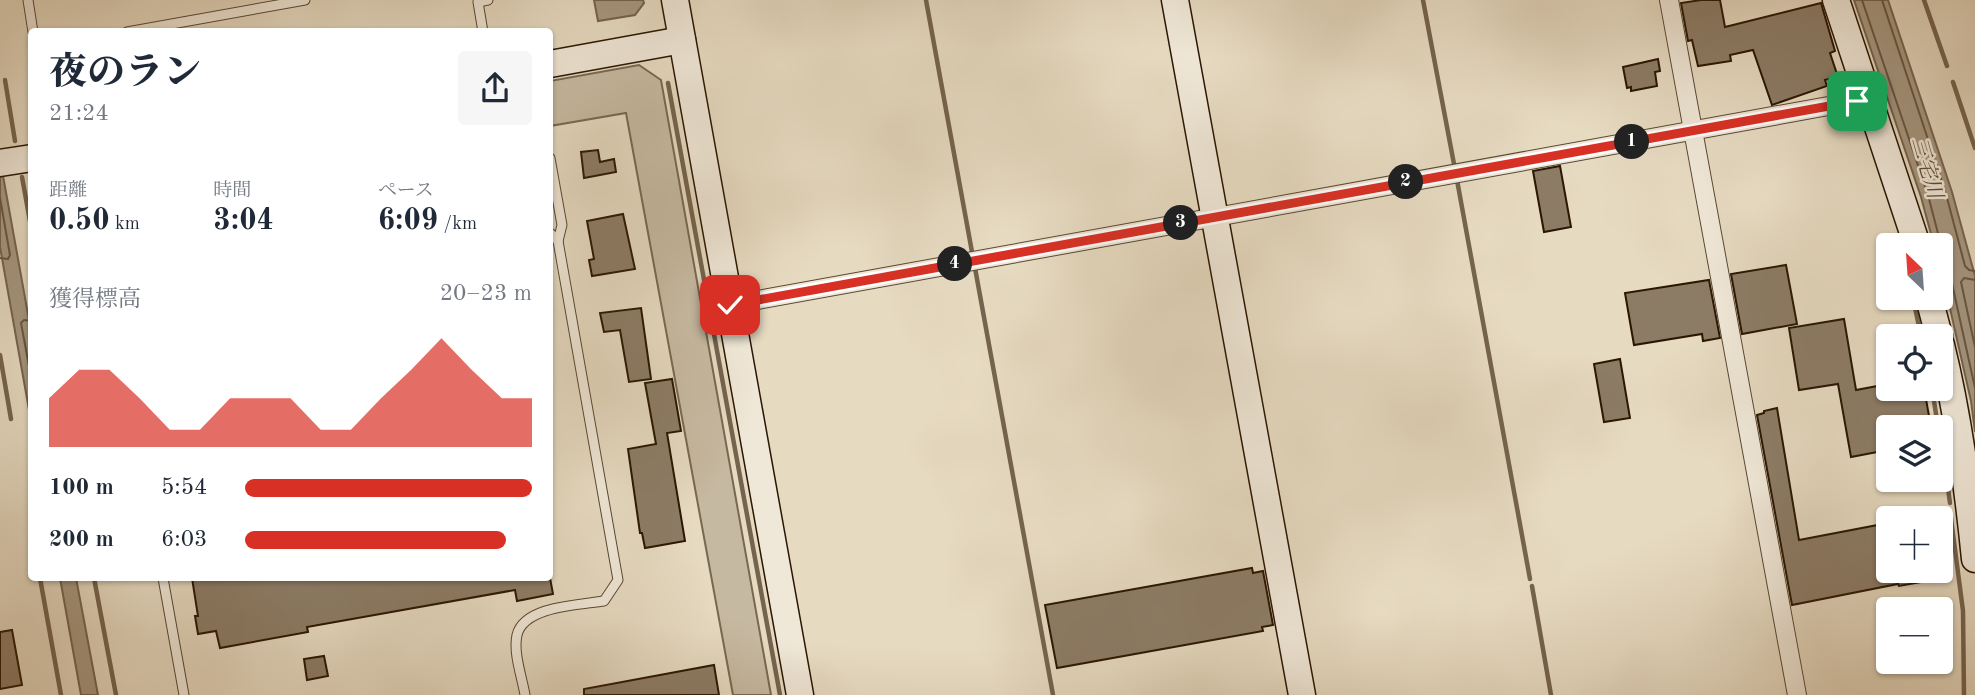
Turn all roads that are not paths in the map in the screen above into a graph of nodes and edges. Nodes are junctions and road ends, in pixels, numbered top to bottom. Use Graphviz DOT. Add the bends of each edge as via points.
graph roads {
  1 [pos="28,0"];
  2 [pos="305,0"];
  3 [pos="488,0"];
  4 [pos="675,0"];
  5 [pos="1175,0"];
  6 [pos="1669,0"];
  7 [pos="1836,0"];
  8 [pos="32,28"];
  9 [pos="165,28"];
  10 [pos="482,28"];
  11 [pos="682,40"];
  12 [pos="553,63"];
  13 [pos="1867,99"];
  14 [pos="1693,131"];
  15 [pos="28,159"];
  16 [pos="2,163"];
  17 [pos="553,175"];
  18 [pos="1215,217"];
  19 [pos="1913,233"];
  20 [pos="553,236"];
  21 [pos="558,241"];
  22 [pos="730,305"];
  23 [pos="1952,401"];
  24 [pos="1975,559"];
  25 [pos="164,581"];
  26 [pos="184,695"];
  27 [pos="525,695"];
  28 [pos="800,695"];
  29 [pos="1301,695"];
  30 [pos="1797,695"];
  1 -- 8 [label="lane"];
  2 -- 9 [label="lane"];
  3 -- 10 [label="lane" via="478,2"];
  4 -- 11 [label="street"];
  5 -- 18 [label="street"];
  6 -- 14 [label="street"];
  7 -- 13 [label="street"];
  11 -- 12 [label="street"];
  11 -- 22 [label="street"];
  13 -- 14 [label="street"];
  13 -- 19 [label="street"];
  14 -- 18 [label="street"];
  14 -- 30 [label="street"];
  15 -- 16 [label="street"];
  17 -- 21 [label="lane" via="562,225"];
  18 -- 22 [label="street"];
  18 -- 29 [label="street"];
  20 -- 21 [label="lane"];
  21 -- 27 [label="lane" via="618,580 604,601 527,618 517,634"];
  22 -- 28 [label="street"];
  23 -- 24 [label="street"];
  25 -- 26 [label="lane"];
}
